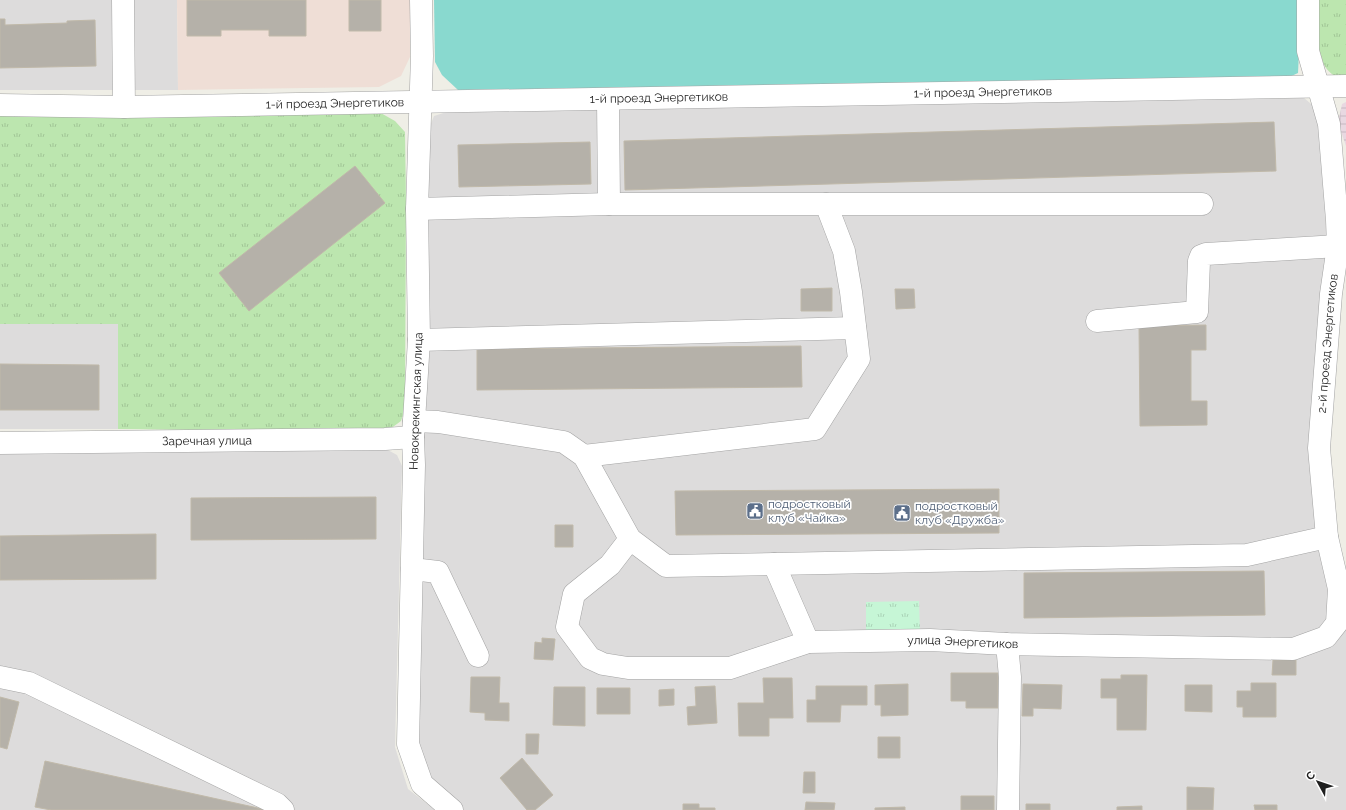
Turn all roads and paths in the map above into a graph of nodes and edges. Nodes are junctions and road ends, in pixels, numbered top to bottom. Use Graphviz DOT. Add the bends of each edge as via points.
graph roads {
  1 [pos="123,0"];
  2 [pos="421,0"];
  3 [pos="1308,0"];
  4 [pos="1319,86"];
  5 [pos="1346,86"];
  6 [pos="608,99"];
  7 [pos="420,101"];
  8 [pos="0,105"];
  9 [pos="124,106"];
  10 [pos="609,204"];
  11 [pos="826,204"];
  12 [pos="1202,204"];
  13 [pos="417,209"];
  14 [pos="1342,248"];
  15 [pos="1097,321"];
  16 [pos="855,328"];
  17 [pos="419,340"];
  18 [pos="413,429"];
  19 [pos="0,443"];
  20 [pos="584,456"];
  21 [pos="1327,537"];
  22 [pos="630,539"];
  23 [pos="774,564"];
  24 [pos="412,569"];
  25 [pos="1342,590"];
  26 [pos="1326,637"];
  27 [pos="808,642"];
  28 [pos="1006,644"];
  29 [pos="478,656"];
  30 [pos="0,677"];
  31 [pos="283,810"];
  32 [pos="452,810"];
  33 [pos="1008,810"];
  1 -- 9 [label="street"];
  2 -- 7 [label="street, Новокрекингская улица"];
  3 -- 4 [label="street, 2-й проезд Энергетиков" via="1308,51"];
  4 -- 5 [label="street, 1-й проезд Энергетиков"];
  4 -- 6 [label="street, 1-й проезд Энергетиков"];
  4 -- 14 [label="street, 2-й проезд Энергетиков" via="1329,124"];
  6 -- 7 [label="street, 1-й проезд Энергетиков"];
  6 -- 10 [label="street"];
  7 -- 9 [label="street, 1-й проезд Энергетиков"];
  7 -- 13 [label="street, Новокрекингская улица"];
  8 -- 9 [label="street, 1-й проезд Энергетиков"];
  10 -- 11 [label="street"];
  10 -- 13 [label="street"];
  11 -- 12 [label="street"];
  11 -- 16 [label="street" via="844,251"];
  13 -- 17 [label="street, Новокрекингская улица"];
  14 -- 15 [label="street" via="1206,254 1201,256 1199,261 1197,312"];
  14 -- 21 [label="street, 2-й проезд Энергетиков" via="1331,294 1319,448"];
  16 -- 17 [label="street"];
  16 -- 20 [label="street" via="859,359 815,429"];
  17 -- 18 [label="street, Новокрекингская улица"];
  18 -- 19 [label="street, Заречная улица" via="385,439"];
  18 -- 20 [label="street, Заречная улица" via="438,422 564,442"];
  18 -- 24 [label="street, Новокрекингская улица"];
  20 -- 22 [label="street"];
  21 -- 23 [label="street" via="1247,555"];
  21 -- 25 [label="street, 2-й проезд Энергетиков"];
  22 -- 23 [label="street" via="666,566"];
  22 -- 27 [label="street, улица Энергетиков" via="610,564 574,594 567,627 590,658 603,664 628,668 730,668"];
  23 -- 27 [label="street"];
  24 -- 29 [label="street" via="438,572"];
  24 -- 32 [label="street, Новокрекингская улица" via="408,744 422,784"];
  25 -- 26 [label="street, 2-й проезд Энергетиков" via="1337,623"];
  26 -- 28 [label="street, улица Энергетиков" via="1293,649"];
  27 -- 28 [label="street, улица Энергетиков" via="930,640"];
  28 -- 33 [label="street" via="1010,677"];
  30 -- 31 [label="street" via="29,683 277,804"];
}
